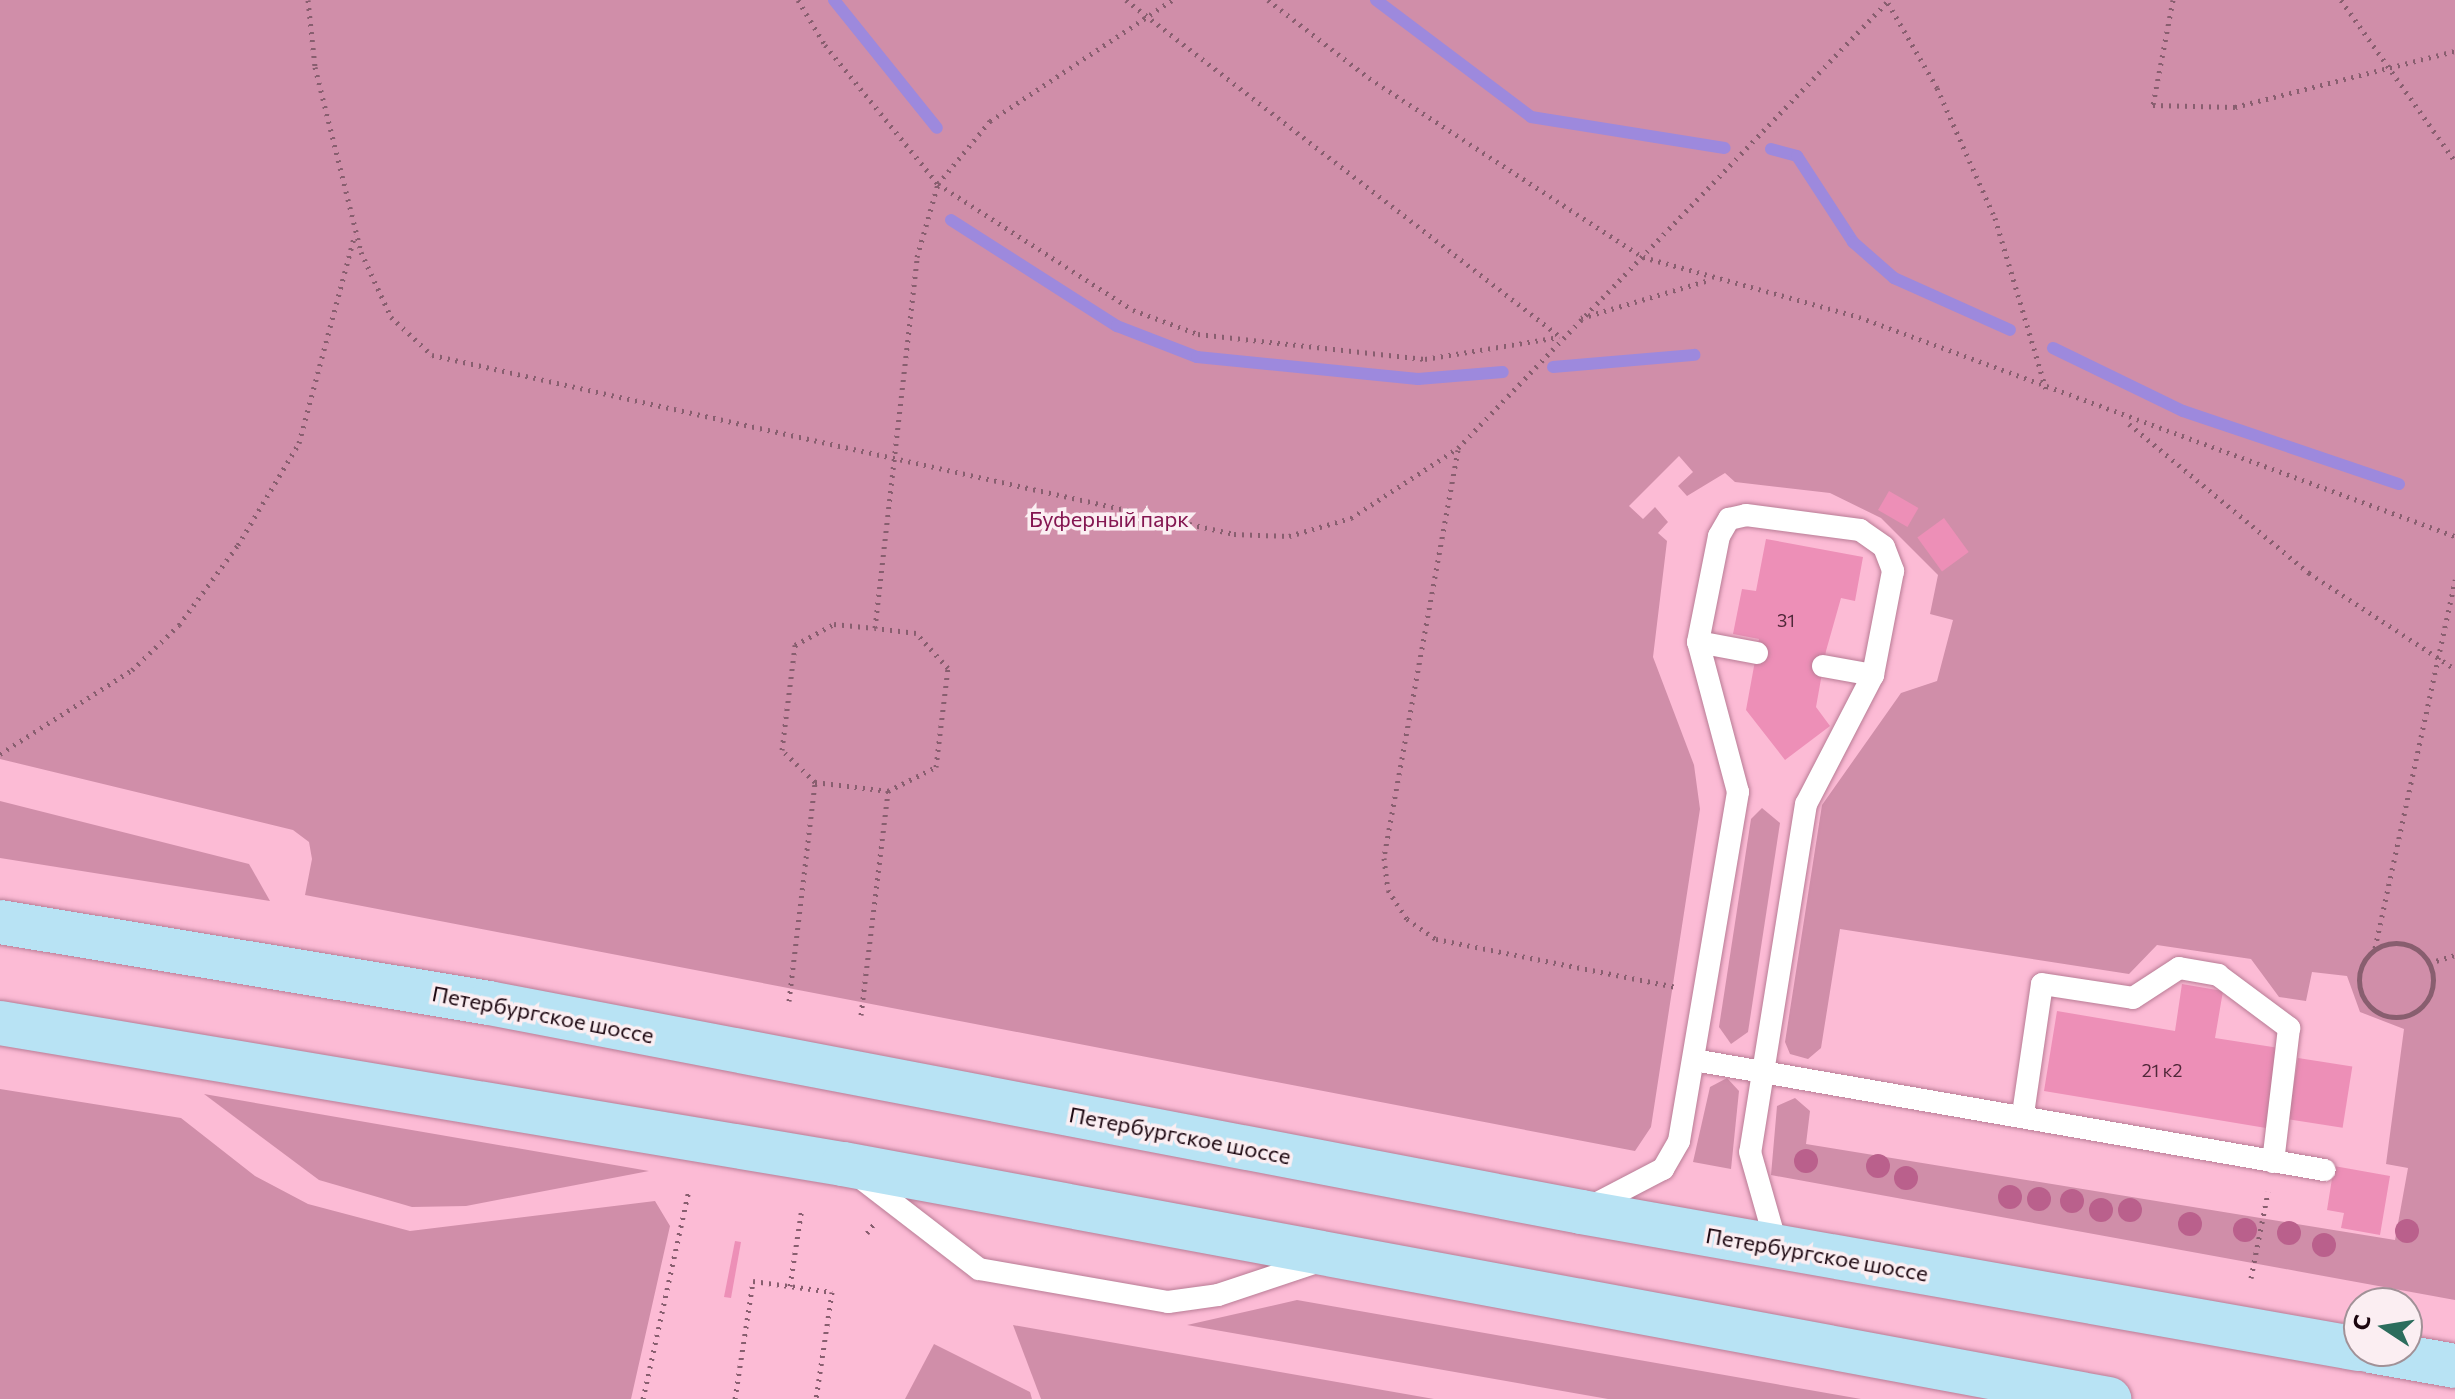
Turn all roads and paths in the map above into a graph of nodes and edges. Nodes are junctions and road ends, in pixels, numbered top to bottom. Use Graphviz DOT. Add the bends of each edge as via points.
graph roads {
  1 [pos="308,0"];
  2 [pos="798,0"];
  3 [pos="1126,0"];
  4 [pos="1172,0"];
  5 [pos="1268,0"];
  6 [pos="2173,0"];
  7 [pos="2341,0"];
  8 [pos="1888,1"];
  9 [pos="1144,17"];
  10 [pos="2455,51"];
  11 [pos="2389,70"];
  12 [pos="2455,161"];
  13 [pos="938,184"];
  14 [pos="355,233"];
  15 [pos="1643,257"];
  16 [pos="1711,279"];
  17 [pos="1580,318"];
  18 [pos="1560,337"];
  19 [pos="2047,392"];
  20 [pos="2125,421"];
  21 [pos="1458,448"];
  22 [pos="898,457"];
  23 [pos="2455,536"];
  24 [pos="2455,580"];
  25 [pos="875,628"];
  26 [pos="1698,642"];
  27 [pos="1757,653"];
  28 [pos="2436,662"];
  29 [pos="1823,666"];
  30 [pos="2455,669"];
  31 [pos="1873,675"];
  32 [pos="0,754"];
  33 [pos="815,782"];
  34 [pos="888,791"];
  35 [pos="0,922"];
  36 [pos="2375,948"];
  37 [pos="2455,955"];
  38 [pos="2429,963"];
  39 [pos="1705,993"];
  40 [pos="789,1001"];
  41 [pos="861,1015"];
  42 [pos="0,1023"];
  43 [pos="1694,1060"];
  44 [pos="1762,1071"];
  45 [pos="2023,1114"];
  46 [pos="2273,1162"];
  47 [pos="843,1164"];
  48 [pos="2324,1170"];
  49 [pos="689,1189"];
  50 [pos="802,1208"];
  51 [pos="1581,1212"];
  52 [pos="1777,1247"];
  53 [pos="1333,1257"];
  54 [pos="2251,1278"];
  55 [pos="790,1286"];
  56 [pos="2343,1346"];
  57 [pos="2423,1360"];
  58 [pos="2455,1366"];
  59 [pos="643,1399"];
  60 [pos="735,1399"];
  61 [pos="816,1399"];
  62 [pos="2109,1399"];
  1 -- 14 [label="path" via="315,67"];
  2 -- 13 [label="path" via="825,45"];
  3 -- 9 [label="path"];
  4 -- 9 [label="path"];
  5 -- 15 [label="path" via="1369,78"];
  6 -- 11 [label="path" via="2153,105 2235,107"];
  7 -- 11 [label="path"];
  8 -- 15 [label="path"];
  8 -- 19 [label="path" via="1937,88 1995,218"];
  9 -- 13 [label="path" via="990,121"];
  9 -- 18 [label="path"];
  10 -- 11 [label="path"];
  11 -- 12 [label="path"];
  13 -- 18 [label="path" via="1133,310 1198,334 1425,359"];
  13 -- 22 [label="path" via="917,257"];
  14 -- 22 [label="path" via="391,317 432,355"];
  14 -- 32 [label="path" via="299,443 238,545 179,625 132,670"];
  15 -- 16 [label="path"];
  15 -- 17 [label="path"];
  16 -- 17 [label="path"];
  16 -- 19 [label="path" via="1859,317"];
  17 -- 18 [label="path"];
  18 -- 21 [label="path"];
  19 -- 20 [label="path"];
  20 -- 23 [label="path"];
  20 -- 28 [label="path" via="2206,495"];
  21 -- 22 [label="path" via="1351,518 1289,536 1234,534"];
  21 -- 39 [label="path" via="1384,858 1388,890 1407,919 1436,939"];
  22 -- 25 [label="path"];
  24 -- 28 [label="path"];
  25 -- 33 [label="path" via="834,624 795,645 782,750"];
  25 -- 34 [label="path" via="916,633 948,668 936,767"];
  26 -- 27 [label="lane"];
  26 -- 31 [label="lane" via="1729,519 1860,530 1884,547 1893,571"];
  26 -- 39 [label="lane" via="1738,792"];
  28 -- 30 [label="path"];
  28 -- 36 [label="path"];
  29 -- 31 [label="lane"];
  31 -- 44 [label="lane" via="1806,804"];
  33 -- 34 [label="path"];
  33 -- 40 [label="path"];
  34 -- 41 [label="path"];
  35 -- 51 [label="main road, Петербургское шоссе" via="489,1003"];
  36 -- 38 [label="path" via="2406,944"];
  36 -- 38 [label="path" via="2358,974 2359,990 2366,1004 2393,1018 2422,1007 2431,994"];
  37 -- 38 [label="path"];
  39 -- 43 [label="lane"];
  42 -- 47 [label="main road"];
  43 -- 44 [label="lane"];
  43 -- 51 [label="lane" via="1679,1141 1663,1169"];
  44 -- 45 [label="lane"];
  44 -- 52 [label="lane" via="1750,1152"];
  45 -- 46 [label="lane" via="2076,1130"];
  45 -- 46 [label="lane" via="2042,984 2133,998 2179,968 2218,975 2289,1028"];
  46 -- 48 [label="lane"];
  46 -- 54 [label="path"];
  47 -- 53 [label="main road"];
  47 -- 53 [label="lane" via="979,1269 1168,1302 1218,1295"];
  49 -- 59 [label="path"];
  50 -- 55 [label="path"];
  51 -- 52 [label="main road, Петербургское шоссе"];
  52 -- 56 [label="main road, Петербургское шоссе"];
  53 -- 62 [label="main road"];
  55 -- 60 [label="path" via="753,1281"];
  55 -- 61 [label="path" via="832,1292"];
  57 -- 58 [label="main road"];
}
